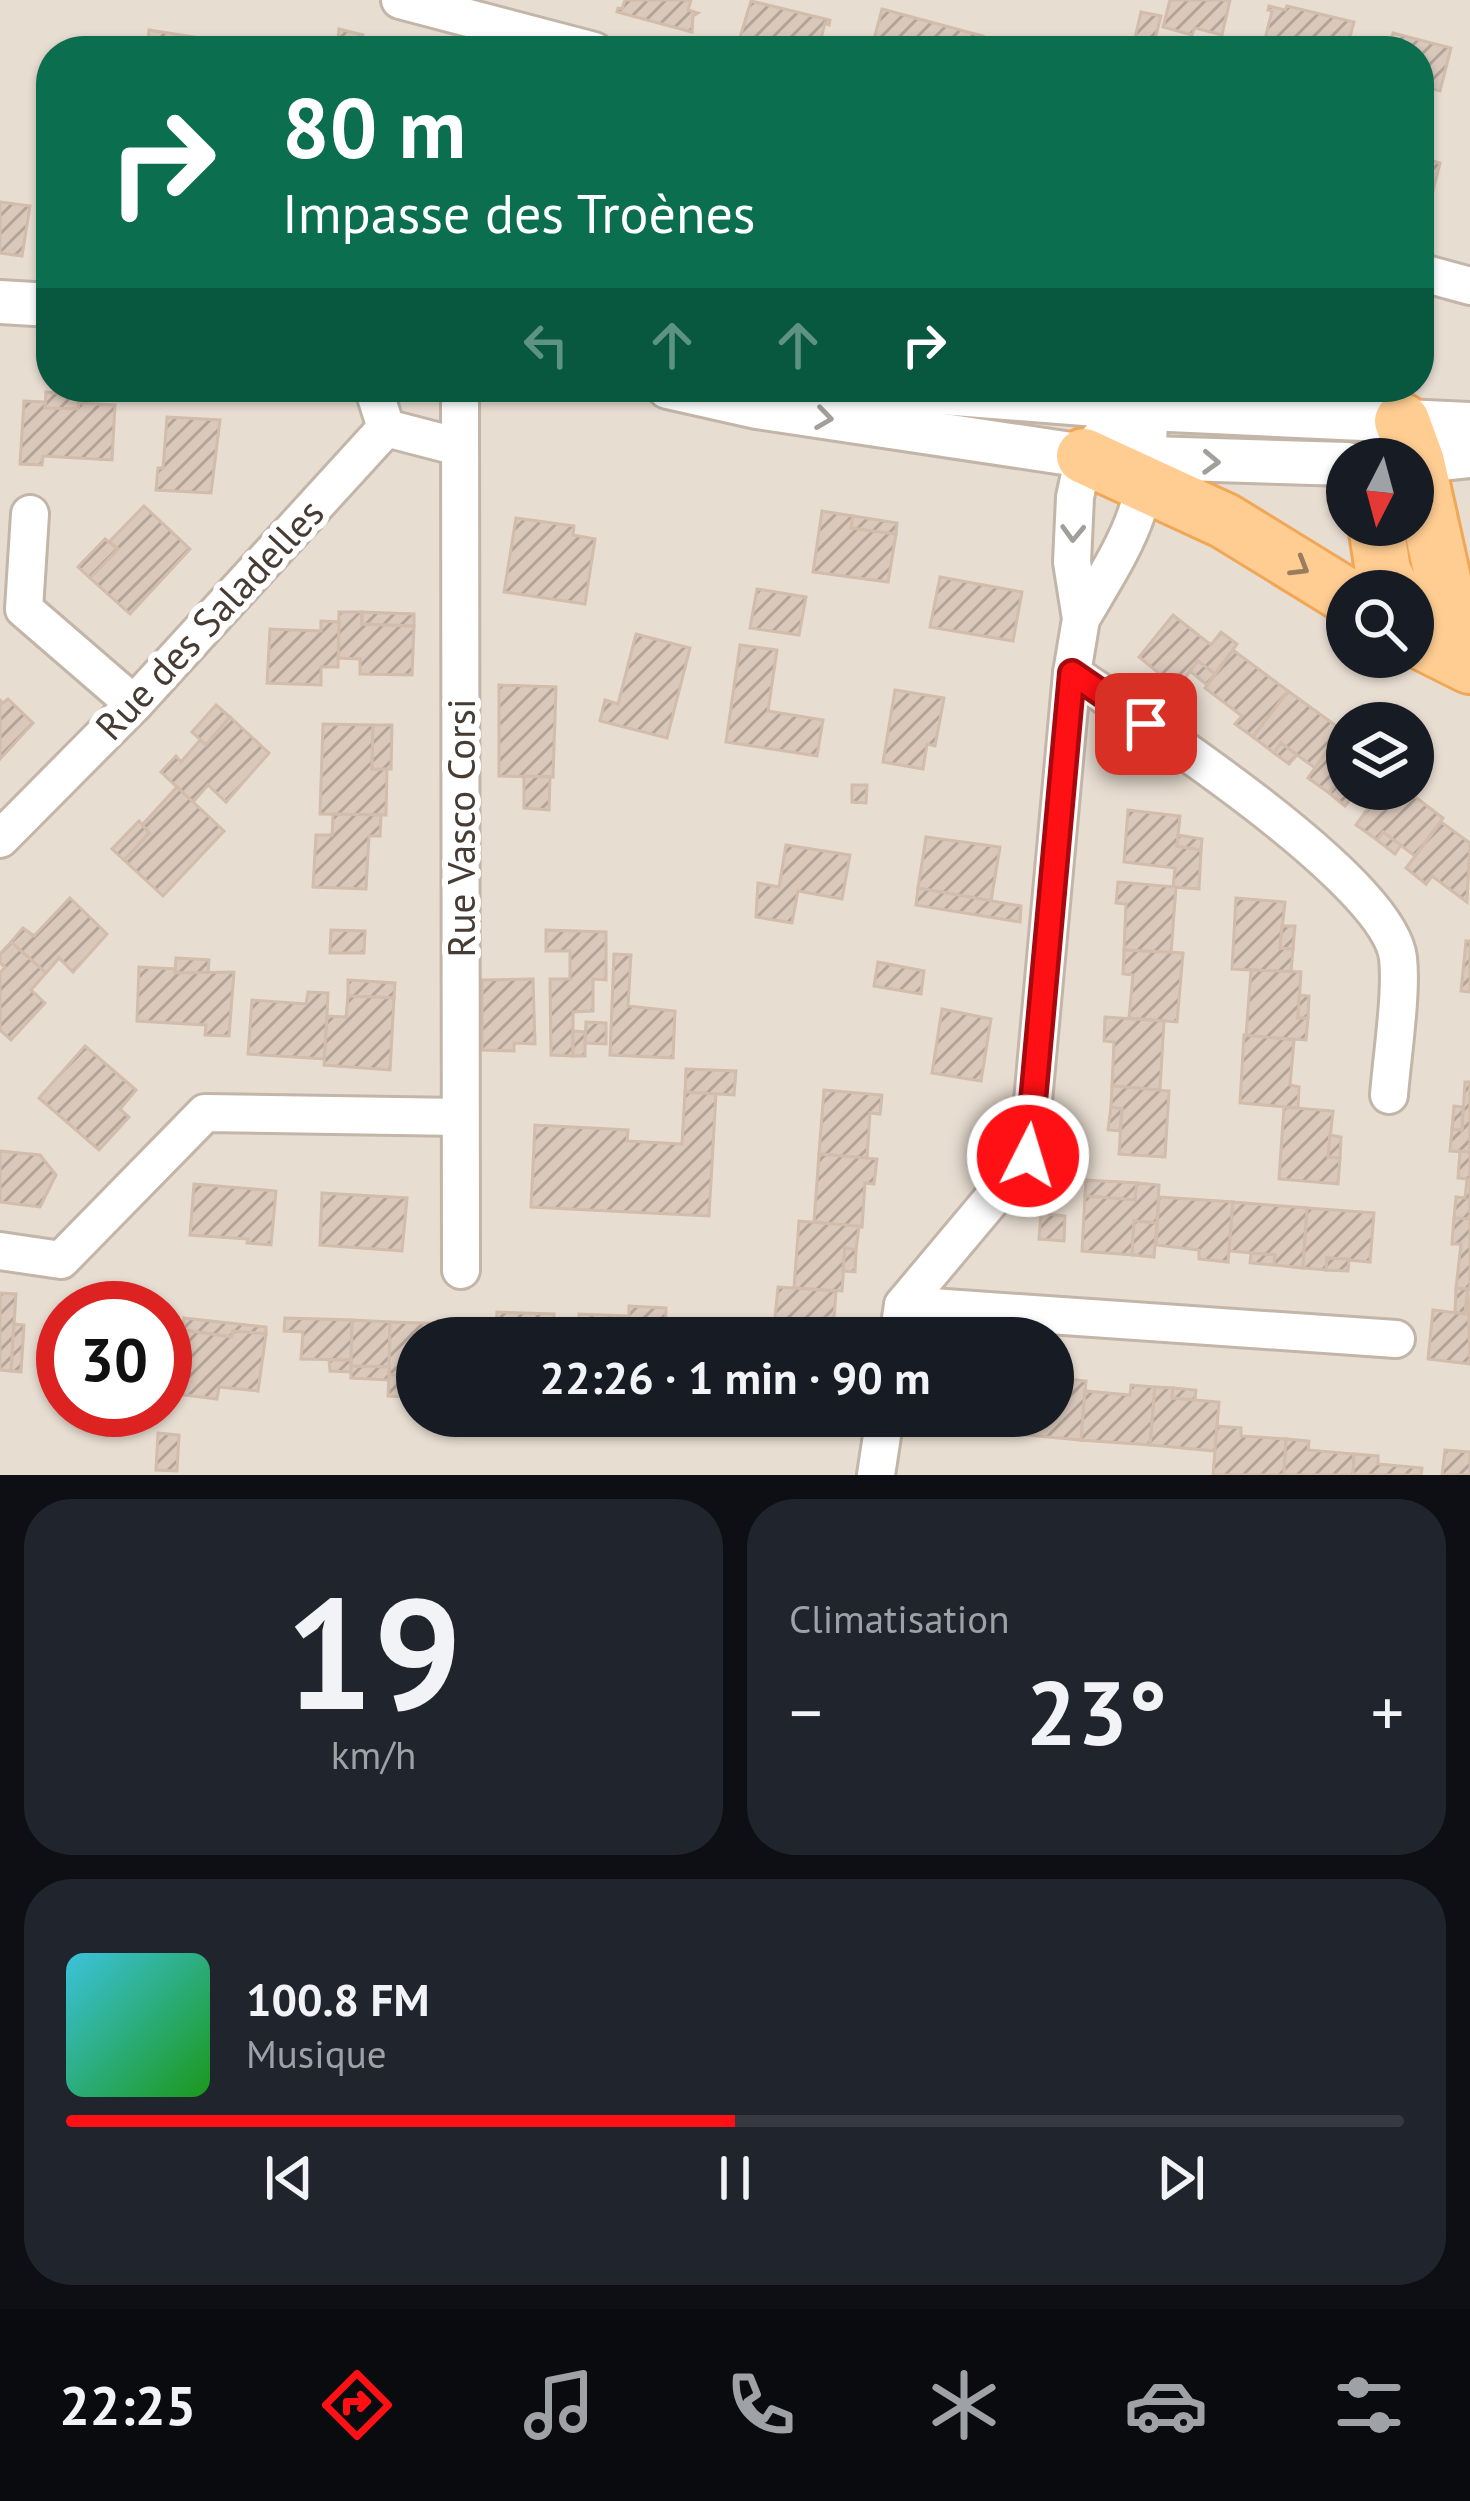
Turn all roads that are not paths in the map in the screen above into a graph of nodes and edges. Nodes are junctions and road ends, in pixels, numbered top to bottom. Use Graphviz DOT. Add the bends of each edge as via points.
graph roads {
  1 [pos="400,0"];
  2 [pos="525,28"];
  3 [pos="1434,276"];
  4 [pos="1470,286"];
  5 [pos="0,302"];
  6 [pos="36,304"];
  7 [pos="378,402"];
  8 [pos="460,402"];
  9 [pos="735,402"];
  10 [pos="1058,402"];
  11 [pos="1148,409"];
  12 [pos="1470,424"];
  13 [pos="386,428"];
  14 [pos="1326,438"];
  15 [pos="1434,439"];
  16 [pos="459,447"];
  17 [pos="1434,453"];
  18 [pos="1084,456"];
  19 [pos="1470,456"];
  20 [pos="1326,465"];
  21 [pos="1149,472"];
  22 [pos="1470,496"];
  23 [pos="30,514"];
  24 [pos="1434,532"];
  25 [pos="1437,540"];
  26 [pos="1326,583"];
  27 [pos="1081,619"];
  28 [pos="1434,646"];
  29 [pos="1470,656"];
  30 [pos="1470,666"];
  31 [pos="1072,673"];
  32 [pos="134,704"];
  33 [pos="0,839"];
  34 [pos="1389,1095"];
  35 [pos="460,1117"];
  36 [pos="0,1251"];
  37 [pos="461,1270"];
  38 [pos="905,1317"];
  39 [pos="1074,1328"];
  40 [pos="1396,1340"];
  41 [pos="882,1437"];
  42 [pos="876,1475"];
  1 -- 2 [label="street"];
  3 -- 4 [label="street"];
  5 -- 6 [label="street"];
  7 -- 13 [label="street"];
  8 -- 16 [label="street, Rue Vasco Corsi"];
  9 -- 18 [label="street, one-way"];
  10 -- 11 [label="street"];
  11 -- 14 [label="street"];
  11 -- 18 [label="street" via="1107,430"];
  11 -- 21 [label="street"];
  12 -- 15 [label="street"];
  13 -- 16 [label="street"];
  13 -- 32 [label="street, Rue des Saladelles"];
  16 -- 35 [label="street, Rue Vasco Corsi"];
  17 -- 19 [label="street"];
  18 -- 21 [label="main road"];
  18 -- 27 [label="street, one-way" via="1072,562"];
  21 -- 20 [label="street, one-way"];
  21 -- 26 [label="main road, one-way"];
  21 -- 27 [label="street" via="1130,534"];
  22 -- 25 [label="main road"];
  23 -- 32 [label="street" via="24,609"];
  24 -- 25 [label="main road"];
  25 -- 29 [label="main road" via="1438,568"];
  27 -- 31 [label="street"];
  28 -- 30 [label="main road"];
  31 -- 34 [label="street" via="1258,801 1371,907 1398,954"];
  31 -- 38 [label="street" via="1028,1156"];
  32 -- 33 [label="street, Rue des Saladelles"];
  35 -- 36 [label="street" via="206,1113 62,1260"];
  35 -- 37 [label="street, Rue Vasco Corsi"];
  39 -- 40 [label="street"];
  41 -- 42 [label="street"];
}
